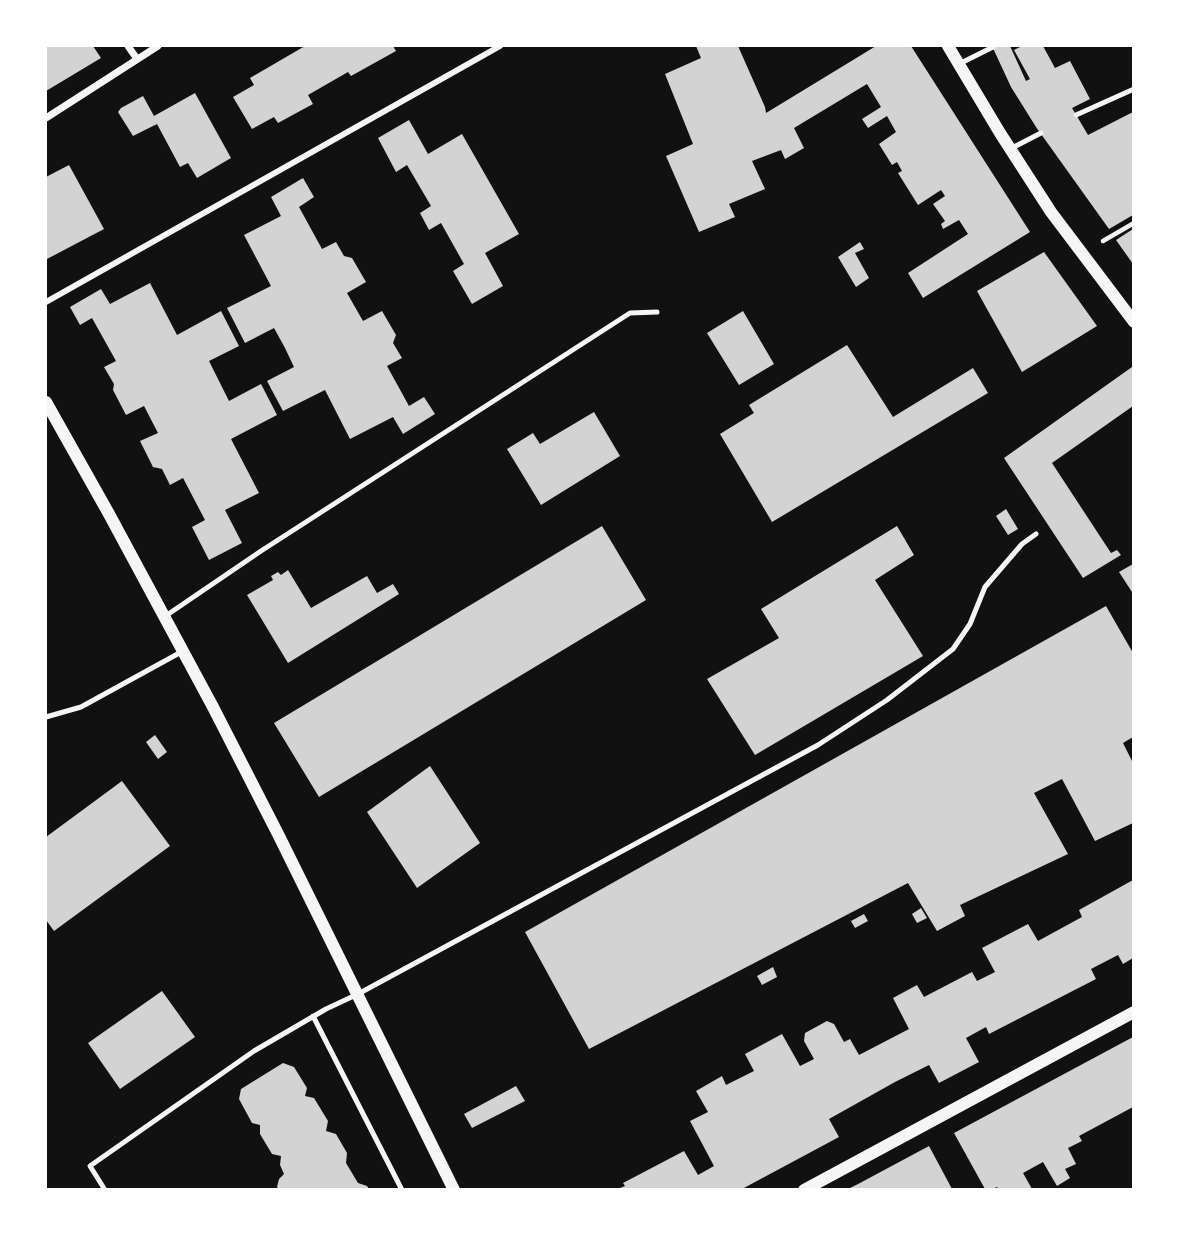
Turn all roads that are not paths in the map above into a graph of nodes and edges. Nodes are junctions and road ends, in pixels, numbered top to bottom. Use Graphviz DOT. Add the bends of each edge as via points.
graph roads {
  1 [pos="128,46"];
  2 [pos="158,46"];
  3 [pos="500,46"];
  4 [pos="948,46"];
  5 [pos="993,47"];
  6 [pos="137,59"];
  7 [pos="959,64"];
  8 [pos="1133,89"];
  9 [pos="1076,115"];
  10 [pos="46,118"];
  11 [pos="1041,133"];
  12 [pos="1010,149"];
  13 [pos="46,302"];
  14 [pos="657,312"];
  15 [pos="1133,322"];
  16 [pos="46,402"];
  17 [pos="1036,534"];
  18 [pos="164,617"];
  19 [pos="183,651"];
  20 [pos="46,717"];
  21 [pos="358,994"];
  22 [pos="1133,1012"];
  23 [pos="313,1016"];
  24 [pos="105,1189"];
  25 [pos="402,1189"];
  26 [pos="454,1189"];
  27 [pos="804,1189"];
  1 -- 6 [label="street"];
  2 -- 6 [label="street"];
  3 -- 13 [label="street"];
  4 -- 7 [label="street"];
  5 -- 7 [label="lane"];
  6 -- 10 [label="street"];
  7 -- 12 [label="street"];
  8 -- 9 [label="lane"];
  11 -- 12 [label="lane"];
  12 -- 15 [label="street"];
  14 -- 18 [label="lane" via="630,313"];
  16 -- 18 [label="street"];
  17 -- 21 [label="lane" via="985,587 970,624 953,649 887,700 818,746"];
  18 -- 19 [label="street"];
  19 -- 20 [label="lane" via="81,707"];
  19 -- 21 [label="street"];
  21 -- 23 [label="lane"];
  21 -- 26 [label="street"];
  22 -- 27 [label="street"];
  23 -- 24 [label="lane" via="254,1051 90,1166"];
  23 -- 25 [label="lane"];
}
